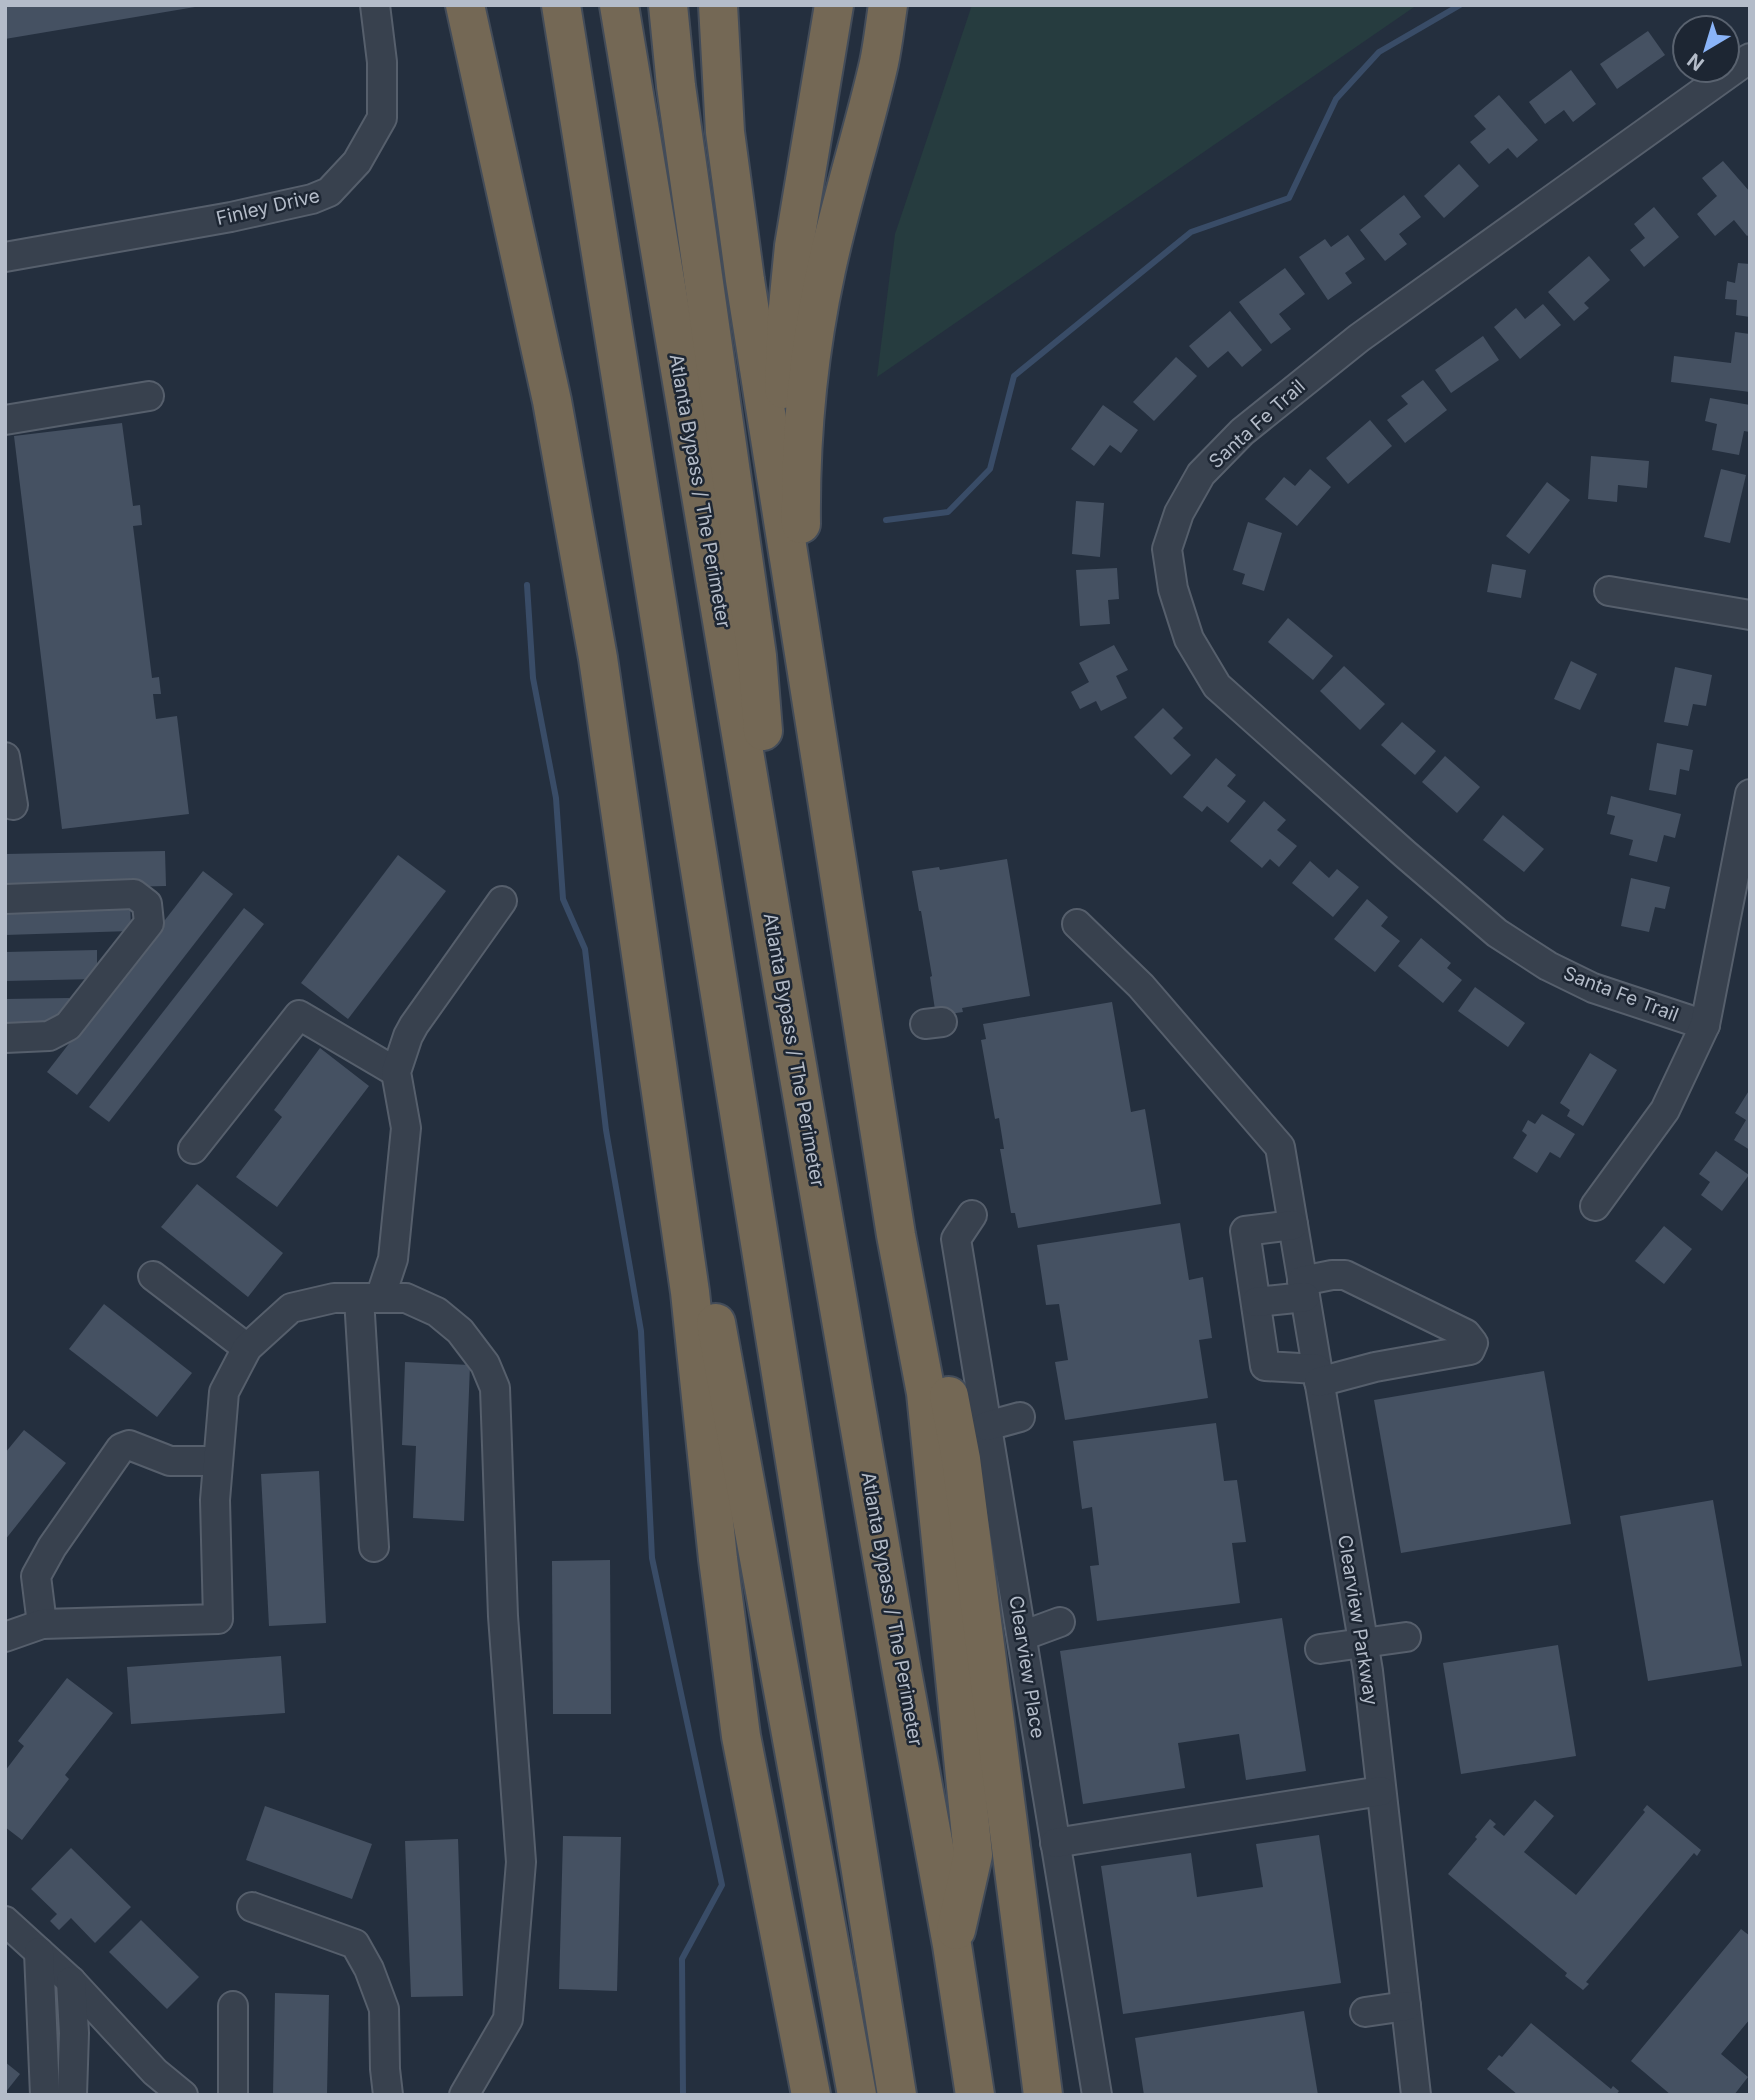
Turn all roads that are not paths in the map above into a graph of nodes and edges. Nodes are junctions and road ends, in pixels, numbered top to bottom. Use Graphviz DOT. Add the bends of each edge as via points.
graph roads {
  1 [pos="375,5"];
  2 [pos="465,5"];
  3 [pos="492,5"];
  4 [pos="619,5"];
  5 [pos="668,5"];
  6 [pos="718,5"];
  7 [pos="834,5"];
  8 [pos="888,5"];
  9 [pos="562,15"];
  10 [pos="1716,84"];
  11 [pos="5,257"];
  12 [pos="149,396"];
  13 [pos="552,401"];
  14 [pos="5,420"];
  15 [pos="788,552"];
  16 [pos="1609,591"];
  17 [pos="1750,615"];
  18 [pos="806,663"];
  19 [pos="5,757"];
  20 [pos="1750,794"];
  21 [pos="13,805"];
  22 [pos="5,899"];
  23 [pos="502,901"];
  24 [pos="634,912"];
  25 [pos="1077,924"];
  26 [pos="780,967"];
  27 [pos="1705,1025"];
  28 [pos="5,1038"];
  29 [pos="396,1072"];
  30 [pos="193,1149"];
  31 [pos="1595,1206"];
  32 [pos="972,1215"];
  33 [pos="1293,1225"];
  34 [pos="896,1235"];
  35 [pos="153,1276"];
  36 [pos="1304,1289"];
  37 [pos="370,1298"];
  38 [pos="1256,1302"];
  39 [pos="247,1348"];
  40 [pos="1318,1376"];
  41 [pos="1020,1417"];
  42 [pos="987,1426"];
  43 [pos="218,1461"];
  44 [pos="374,1547"];
  45 [pos="1060,1622"];
  46 [pos="42,1624"];
  47 [pos="1022,1636"];
  48 [pos="5,1637"];
  49 [pos="1406,1637"];
  50 [pos="1363,1643"];
  51 [pos="1320,1649"];
  52 [pos="1381,1791"];
  53 [pos="1055,1843"];
  54 [pos="252,1907"];
  55 [pos="5,1921"];
  56 [pos="952,1945"];
  57 [pos="39,1952"];
  58 [pos="71,1980"];
  59 [pos="233,2006"];
  60 [pos="1406,2006"];
  61 [pos="1365,2012"];
  62 [pos="151,2083"];
  63 [pos="45,2095"];
  64 [pos="72,2095"];
  65 [pos="183,2095"];
  66 [pos="233,2095"];
  67 [pos="388,2095"];
  68 [pos="464,2095"];
  69 [pos="811,2095"];
  70 [pos="857,2095"];
  71 [pos="897,2095"];
  72 [pos="975,2095"];
  73 [pos="1044,2095"];
  74 [pos="1097,2095"];
  75 [pos="1416,2095"];
  1 -- 11 [label="street, Finley Drive" via="382,118 357,162 329,192 231,217"];
  2 -- 13 [label="highway"];
  3 -- 13 [label="highway" via="512,110"];
  4 -- 26 [label="highway, Atlanta Bypass / The Perimeter"];
  5 -- 26 [label="highway" via="757,656"];
  6 -- 15 [label="highway" via="725,132"];
  7 -- 15 [label="highway" via="794,246 787,317"];
  8 -- 18 [label="highway" via="879,63 842,199 813,341 801,515"];
  9 -- 71 [label="highway"];
  10 -- 27 [label="street, Santa Fe Trail" via="1359,338 1242,432 1201,474 1179,513 1167,549 1173,589 1189,639 1217,686 1395,845 1497,933 1548,966 1594,988"];
  12 -- 14 [label="street"];
  13 -- 24 [label="highway" via="598,658"];
  15 -- 18 [label="highway"];
  16 -- 17 [label="street"];
  18 -- 34 [label="highway"];
  19 -- 21 [label="street"];
  20 -- 27 [label="street"];
  22 -- 28 [label="street" via="134,894 147,904 149,923 68,1026 49,1036"];
  23 -- 29 [label="street" via="414,1026"];
  24 -- 69 [label="highway" via="690,1292 741,1736"];
  24 -- 70 [label="highway" via="682,1131"];
  25 -- 33 [label="street, Clearview Parkway" via="1142,986 1280,1147"];
  26 -- 56 [label="highway, Atlanta Bypass / The Perimeter"];
  27 -- 31 [label="street" via="1665,1110"];
  29 -- 30 [label="street" via="299,1015"];
  29 -- 37 [label="street" via="406,1128 394,1259"];
  32 -- 42 [label="street, Clearview Place" via="956,1239"];
  33 -- 36 [label="street, Clearview Parkway"];
  33 -- 38 [label="street" via="1245,1231"];
  34 -- 56 [label="highway" via="926,1393 973,1856"];
  34 -- 73 [label="highway" via="944,1364 958,1445"];
  35 -- 39 [label="street"];
  36 -- 38 [label="street"];
  36 -- 40 [label="street, Clearview Parkway"];
  36 -- 40 [label="street" via="1332,1275 1345,1275 1466,1334 1473,1343 1470,1350"];
  37 -- 39 [label="street" via="334,1298 291,1308"];
  37 -- 44 [label="street"];
  37 -- 68 [label="street" via="406,1298 437,1312 460,1331 485,1364 495,1388 503,1616 521,1862 508,2019"];
  38 -- 40 [label="street" via="1265,1366"];
  39 -- 43 [label="street" via="224,1392"];
  40 -- 50 [label="street, Clearview Parkway"];
  41 -- 42 [label="street"];
  42 -- 47 [label="street, Clearview Place"];
  43 -- 46 [label="street" via="170,1461 129,1445 121,1448 51,1547 36,1576"];
  43 -- 46 [label="street" via="218,1619"];
  45 -- 47 [label="street"];
  46 -- 48 [label="street"];
  47 -- 53 [label="street, Clearview Place"];
  49 -- 50 [label="street"];
  50 -- 51 [label="street"];
  50 -- 52 [label="street, Clearview Parkway"];
  52 -- 53 [label="street"];
  52 -- 60 [label="street, Clearview Parkway"];
  53 -- 74 [label="street, Clearview Place"];
  54 -- 67 [label="street" via="355,1944 384,2009"];
  55 -- 57 [label="street"];
  56 -- 72 [label="highway, Atlanta Bypass / The Perimeter"];
  57 -- 58 [label="street"];
  57 -- 63 [label="street"];
  58 -- 62 [label="street"];
  58 -- 64 [label="street"];
  59 -- 66 [label="street"];
  60 -- 61 [label="street"];
  60 -- 75 [label="street, Clearview Parkway"];
  62 -- 65 [label="street"];
}
